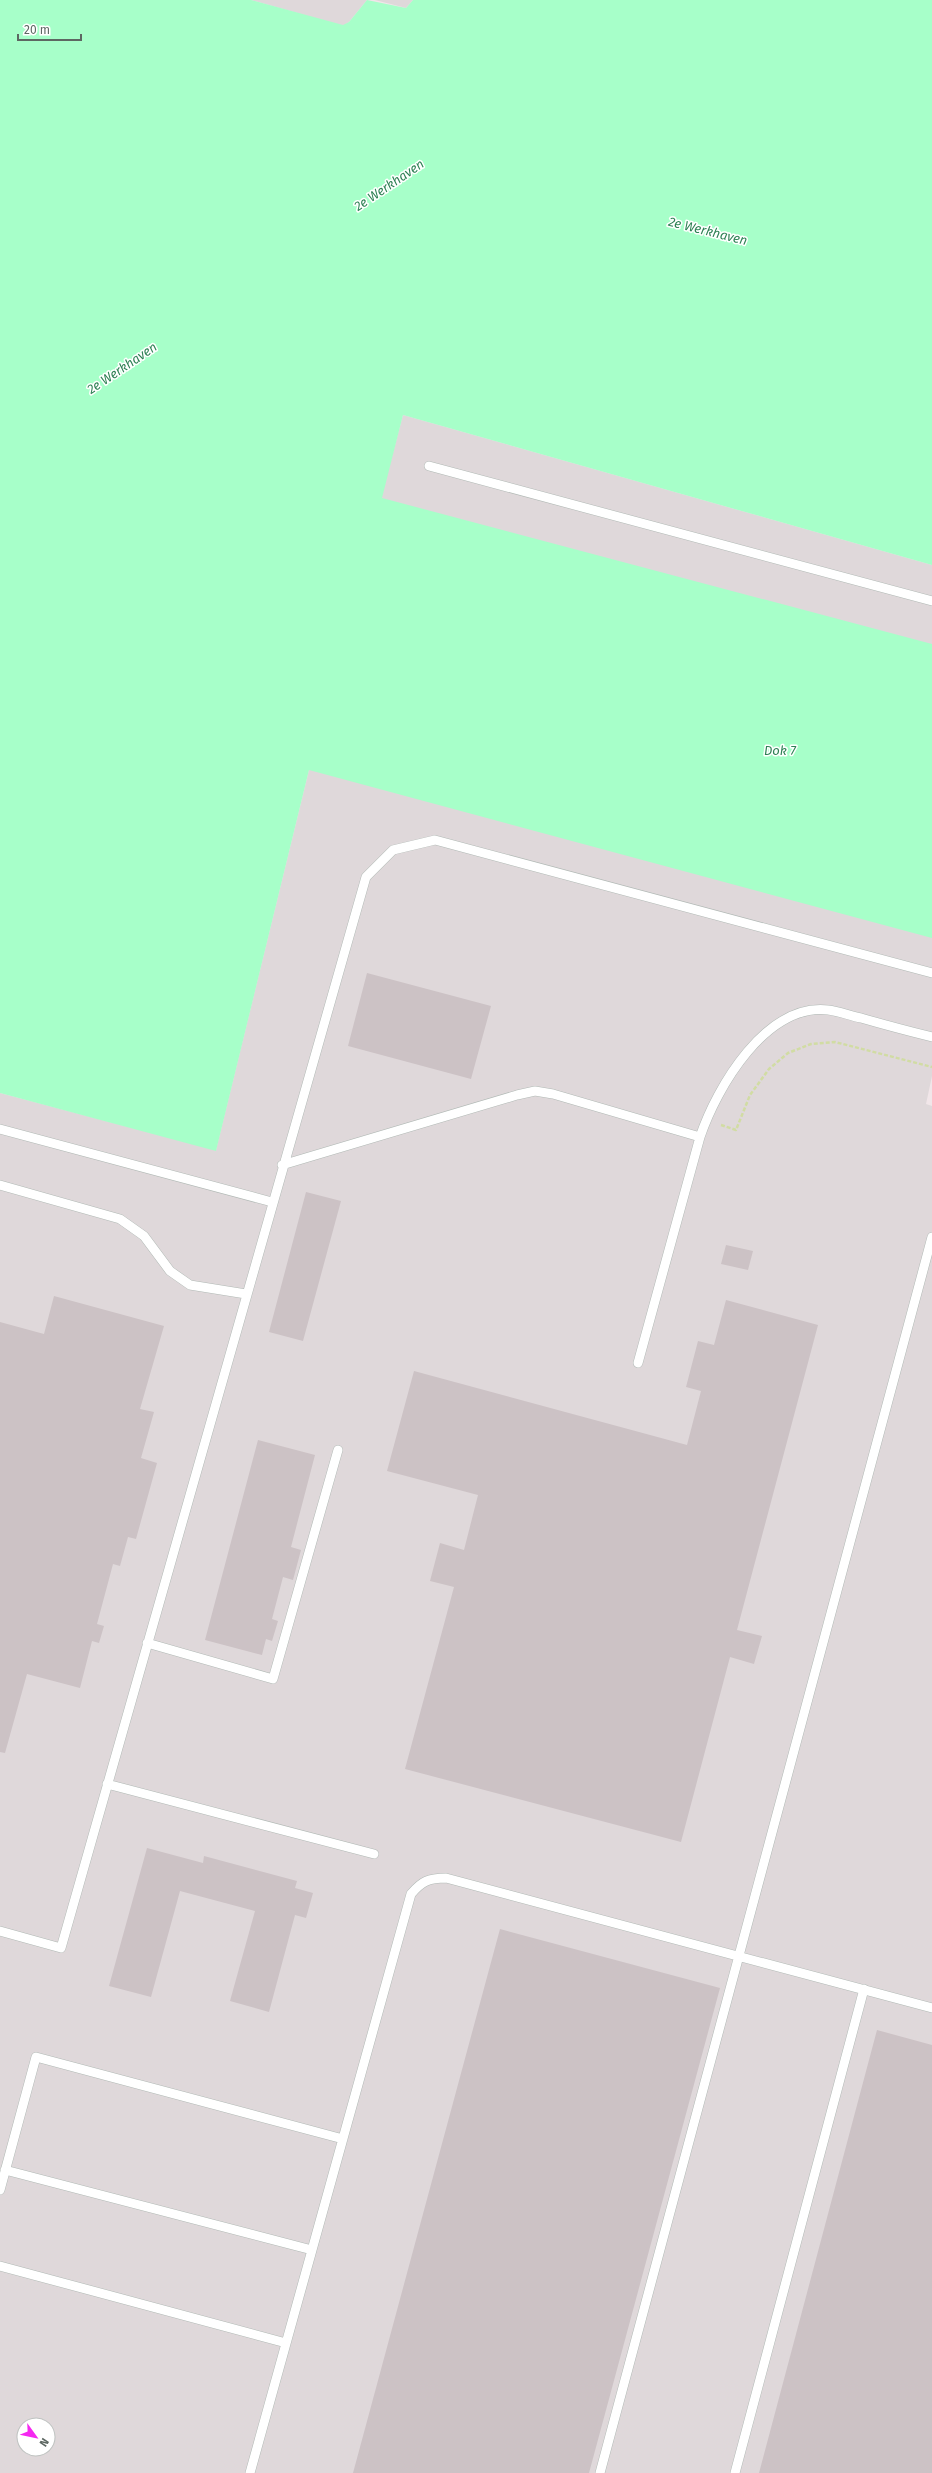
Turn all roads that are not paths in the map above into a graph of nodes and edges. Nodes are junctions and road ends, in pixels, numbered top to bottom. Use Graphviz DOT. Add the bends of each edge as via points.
graph roads {
  1 [pos="429,466"];
  2 [pos="932,601"];
  3 [pos="932,973"];
  4 [pos="932,1037"];
  5 [pos="0,1129"];
  6 [pos="700,1137"];
  7 [pos="282,1165"];
  8 [pos="0,1185"];
  9 [pos="272,1202"];
  10 [pos="932,1237"];
  11 [pos="246,1294"];
  12 [pos="638,1363"];
  13 [pos="338,1450"];
  14 [pos="147,1644"];
  15 [pos="107,1784"];
  16 [pos="374,1854"];
  17 [pos="0,1931"];
  18 [pos="738,1956"];
  19 [pos="864,1989"];
  20 [pos="932,2008"];
  21 [pos="344,2138"];
  22 [pos="6,2170"];
  23 [pos="0,2190"];
  24 [pos="312,2250"];
  25 [pos="0,2266"];
  26 [pos="286,2343"];
  27 [pos="250,2473"];
  28 [pos="600,2473"];
  29 [pos="735,2473"];
  1 -- 2 [label="lane"];
  3 -- 7 [label="lane" via="435,840 394,850 366,877"];
  4 -- 6 [label="lane" via="828,1010 810,1011 790,1017 770,1029 752,1046 720,1092"];
  5 -- 9 [label="lane"];
  6 -- 7 [label="lane" via="553,1094 535,1092 517,1095"];
  6 -- 12 [label="lane"];
  7 -- 9 [label="lane"];
  8 -- 11 [label="lane" via="120,1219 144,1236 170,1271 190,1285"];
  9 -- 11 [label="lane"];
  10 -- 18 [label="lane"];
  11 -- 14 [label="lane"];
  13 -- 14 [label="lane" via="273,1679"];
  14 -- 15 [label="lane"];
  15 -- 16 [label="lane"];
  15 -- 17 [label="lane" via="61,1948"];
  18 -- 19 [label="lane"];
  18 -- 21 [label="lane" via="446,1878 433,1878 421,1882 411,1894"];
  18 -- 28 [label="lane"];
  19 -- 20 [label="lane"];
  19 -- 29 [label="lane"];
  21 -- 22 [label="lane" via="36,2057"];
  21 -- 24 [label="lane"];
  22 -- 23 [label="lane"];
  22 -- 24 [label="lane"];
  24 -- 26 [label="lane"];
  25 -- 26 [label="lane"];
  26 -- 27 [label="lane"];
}
